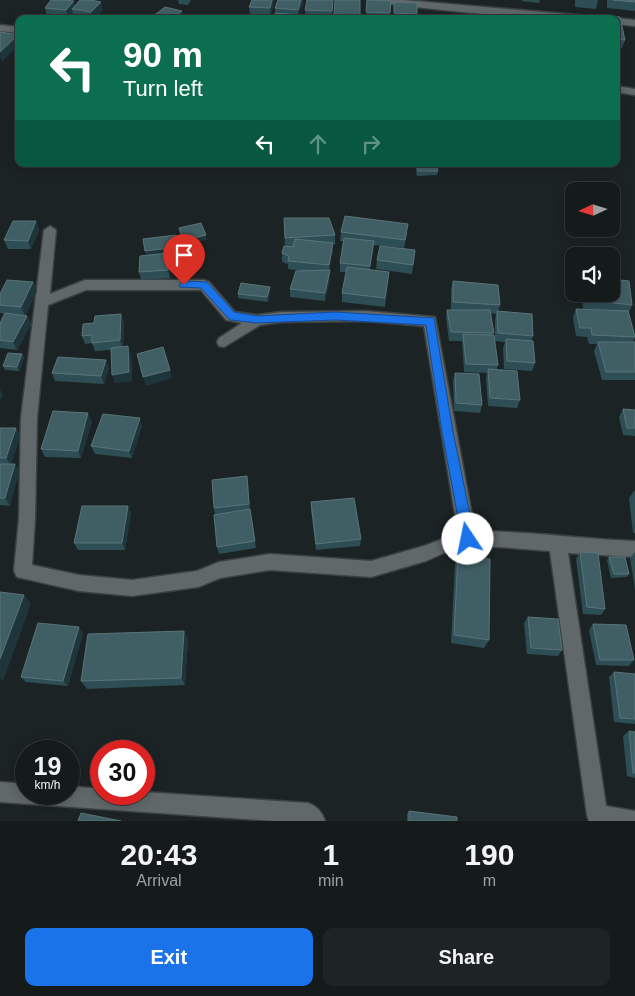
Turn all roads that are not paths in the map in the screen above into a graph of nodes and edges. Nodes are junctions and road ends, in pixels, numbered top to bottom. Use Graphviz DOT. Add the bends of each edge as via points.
graph roads {
  1 [pos="384,0"];
  2 [pos="539,15"];
  3 [pos="620,21"];
  4 [pos="635,23"];
  5 [pos="0,28"];
  6 [pos="15,30"];
  7 [pos="620,90"];
  8 [pos="635,92"];
  9 [pos="50,230"];
  10 [pos="42,302"];
  11 [pos="257,320"];
  12 [pos="224,342"];
  13 [pos="468,539"];
  14 [pos="558,545"];
  15 [pos="635,549"];
  16 [pos="0,792"];
  17 [pos="315,821"];
  18 [pos="635,821"];
  1 -- 2 [label="street"];
  3 -- 4 [label="street"];
  5 -- 6 [label="street"];
  7 -- 8 [label="street"];
  9 -- 10 [label="street"];
  10 -- 11 [label="street" via="85,285 204,285 231,316"];
  10 -- 13 [label="street" via="29,418 23,570 79,583 132,588 198,579 219,570 270,562 371,569"];
  11 -- 12 [label="street"];
  11 -- 13 [label="street" via="357,316 430,321"];
  13 -- 14 [label="street"];
  14 -- 15 [label="street"];
  14 -- 18 [label="street" via="597,815"];
  16 -- 17 [label="street" via="308,813"];
}
